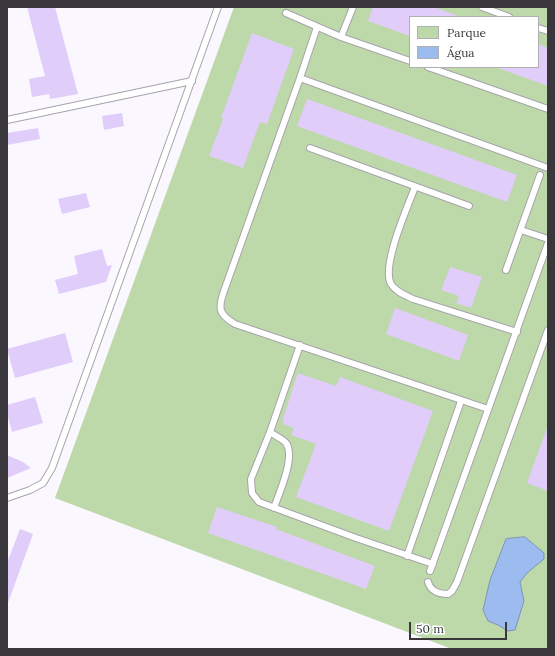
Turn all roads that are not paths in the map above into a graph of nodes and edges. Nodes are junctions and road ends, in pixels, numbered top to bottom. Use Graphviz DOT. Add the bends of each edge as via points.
graph roads {
  1 [pos="218,7"];
  2 [pos="353,7"];
  3 [pos="482,7"];
  4 [pos="286,13"];
  5 [pos="506,16"];
  6 [pos="317,27"];
  7 [pos="341,37"];
  8 [pos="409,61"];
  9 [pos="431,68"];
  10 [pos="300,78"];
  11 [pos="192,81"];
  12 [pos="548,109"];
  13 [pos="7,120"];
  14 [pos="310,148"];
  15 [pos="547,167"];
  16 [pos="540,175"];
  17 [pos="415,187"];
  18 [pos="469,206"];
  19 [pos="521,230"];
  20 [pos="548,239"];
  21 [pos="548,243"];
  22 [pos="506,270"];
  23 [pos="548,330"];
  24 [pos="517,332"];
  25 [pos="300,345"];
  26 [pos="461,401"];
  27 [pos="488,409"];
  28 [pos="270,432"];
  29 [pos="7,498"];
  30 [pos="274,508"];
  31 [pos="407,556"];
  32 [pos="433,564"];
  33 [pos="430,571"];
  34 [pos="428,582"];
  1 -- 11 [label="lane"];
  2 -- 7 [label="lane"];
  3 -- 5 [label="lane"];
  4 -- 6 [label="lane"];
  6 -- 7 [label="lane"];
  6 -- 10 [label="lane"];
  7 -- 8 [label="lane"];
  9 -- 12 [label="lane"];
  10 -- 15 [label="lane"];
  10 -- 25 [label="lane" via="220,307 224,317 235,324"];
  11 -- 13 [label="lane"];
  11 -- 29 [label="lane" via="52,468 43,483"];
  14 -- 17 [label="lane"];
  16 -- 19 [label="lane"];
  17 -- 18 [label="lane"];
  17 -- 24 [label="lane" via="388,268 392,285 400,293 413,299"];
  19 -- 20 [label="lane"];
  19 -- 22 [label="lane"];
  21 -- 24 [label="lane"];
  23 -- 34 [label="lane" via="452,591 442,594 434,591"];
  24 -- 27 [label="lane"];
  25 -- 26 [label="lane"];
  25 -- 28 [label="lane"];
  26 -- 27 [label="lane"];
  26 -- 31 [label="lane"];
  27 -- 32 [label="lane"];
  28 -- 30 [label="lane" via="286,442 289,460"];
  28 -- 30 [label="lane" via="251,479 251,487 259,502"];
  30 -- 31 [label="lane"];
  31 -- 32 [label="lane"];
  32 -- 33 [label="lane"];
}
